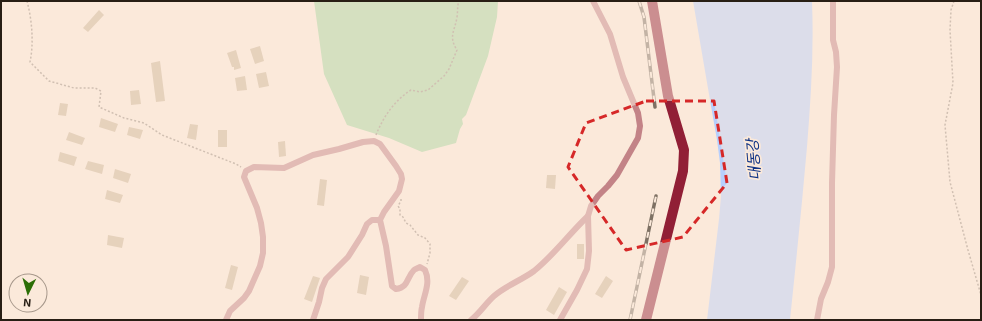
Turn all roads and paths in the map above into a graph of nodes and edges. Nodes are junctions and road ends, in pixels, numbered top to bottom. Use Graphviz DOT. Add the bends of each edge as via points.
graph roads {
  1 [pos="27,1"];
  2 [pos="459,1"];
  3 [pos="593,1"];
  4 [pos="652,1"];
  5 [pos="833,1"];
  6 [pos="954,1"];
  7 [pos="374,141"];
  8 [pos="246,171"];
  9 [pos="399,190"];
  10 [pos="588,216"];
  11 [pos="380,220"];
  12 [pos="425,270"];
  13 [pos="981,295"];
  14 [pos="226,320"];
  15 [pos="313,320"];
  16 [pos="421,320"];
  17 [pos="471,320"];
  18 [pos="560,320"];
  19 [pos="646,320"];
  20 [pos="817,320"];
  1 -- 8 [label="path" via="32,35 30,62 49,81 74,88 95,88 101,91 99,107 144,123 162,135 236,164"];
  2 -- 7 [label="path" via="453,34 453,43 457,50 449,69 428,90 411,90 402,96 390,110"];
  3 -- 10 [label="street" via="610,34 623,77 638,113 640,126 638,138 618,175 598,196"];
  4 -- 19 [label="main road" via="668,96 684,150 683,171"];
  5 -- 20 [label="street" via="833,40 837,67 832,183 832,267"];
  6 -- 13 [label="path" via="950,30 953,83 946,125 950,182"];
  7 -- 8 [label="street" via="313,155 284,168 254,167"];
  7 -- 9 [label="street" via="380,144 401,174"];
  8 -- 14 [label="street" via="244,177 262,222 263,253 248,291 230,311"];
  9 -- 11 [label="street"];
  9 -- 12 [label="path" via="400,215 430,244"];
  10 -- 17 [label="street" via="544,263 495,295"];
  10 -- 18 [label="street" via="587,269"];
  11 -- 12 [label="street" via="392,286 396,289 401,288 414,269 420,267"];
  11 -- 15 [label="street" via="372,220 367,224 348,256 326,279"];
  12 -- 16 [label="street" via="428,276"];
}
